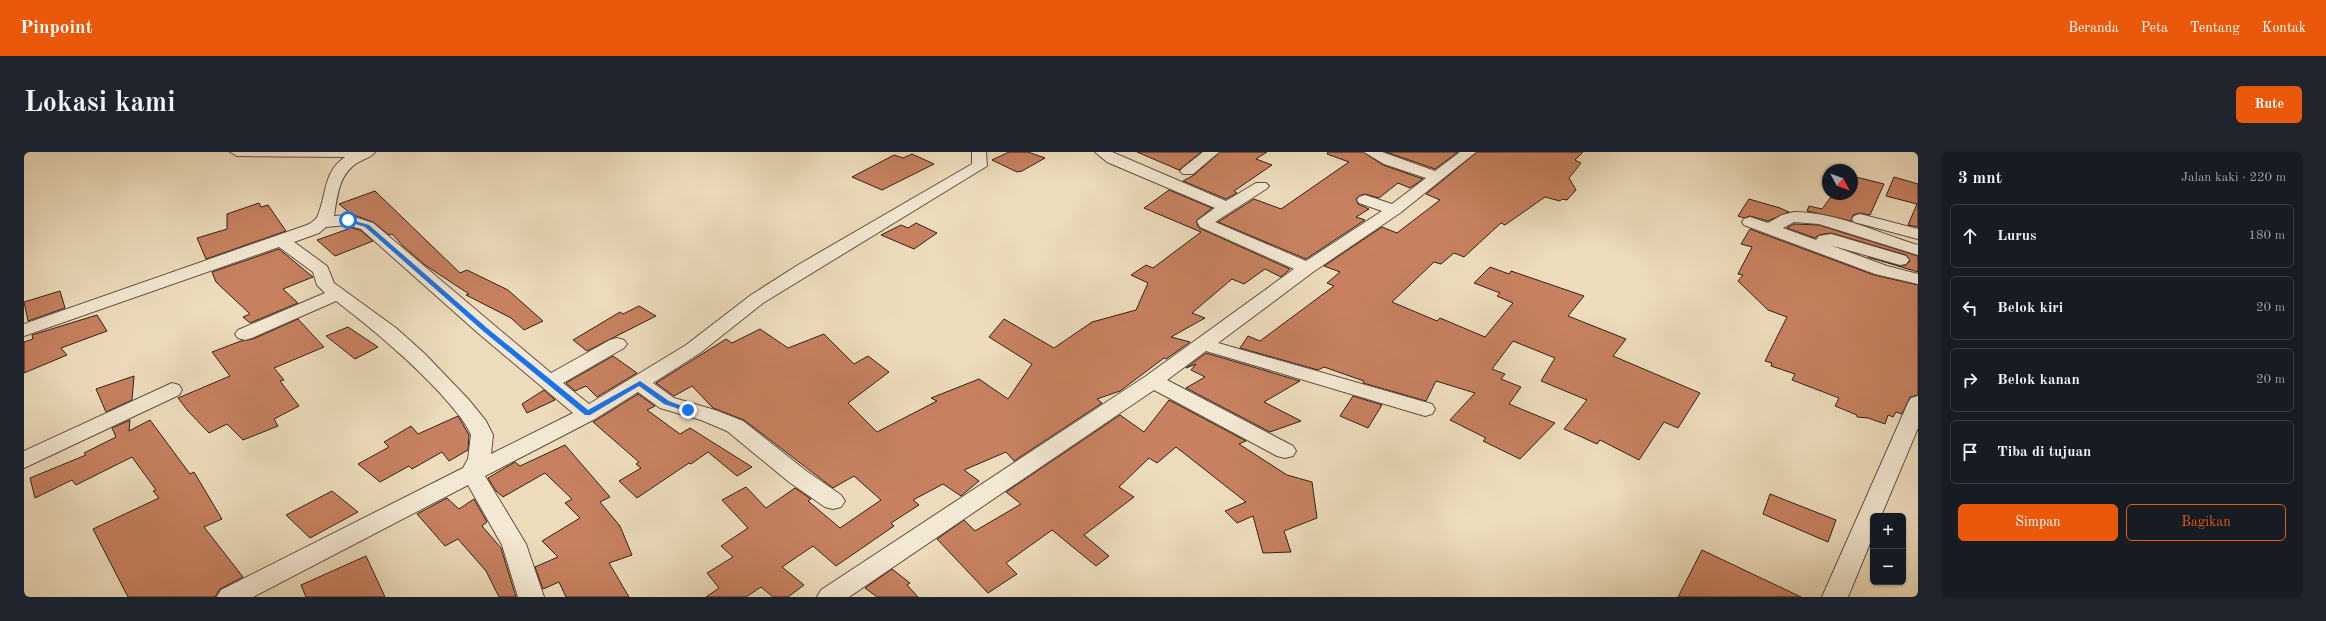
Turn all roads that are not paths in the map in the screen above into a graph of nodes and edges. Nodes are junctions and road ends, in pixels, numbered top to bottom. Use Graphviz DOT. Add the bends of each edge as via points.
graph roads {
  1 [pos="237,152"];
  2 [pos="979,152"];
  3 [pos="1102,152"];
  4 [pos="1212,152"];
  5 [pos="1371,152"];
  6 [pos="1469,152"];
  7 [pos="366,153"];
  8 [pos="1188,170"];
  9 [pos="1437,176"];
  10 [pos="1261,186"];
  11 [pos="1365,200"];
  12 [pos="1800,202"];
  13 [pos="1227,207"];
  14 [pos="1394,210"];
  15 [pos="324,222"];
  16 [pos="1750,222"];
  17 [pos="1769,229"];
  18 [pos="1918,234"];
  19 [pos="281,240"];
  20 [pos="1819,248"];
  21 [pos="1918,250"];
  22 [pos="1900,260"];
  23 [pos="1307,268"];
  24 [pos="1918,279"];
  25 [pos="337,294"];
  26 [pos="24,330"];
  27 [pos="245,334"];
  28 [pos="617,344"];
  29 [pos="1205,345"];
  30 [pos="1153,381"];
  31 [pos="549,382"];
  32 [pos="640,383"];
  33 [pos="172,390"];
  34 [pos="1918,403"];
  35 [pos="1425,409"];
  36 [pos="588,414"];
  37 [pos="1285,451"];
  38 [pos="24,460"];
  39 [pos="472,472"];
  40 [pos="833,501"];
  41 [pos="230,597"];
  42 [pos="531,597"];
  43 [pos="830,597"];
  44 [pos="1835,597"];
  1 -- 7 [label="street"];
  2 -- 32 [label="street" via="979,166 798,272 756,299 693,350"];
  3 -- 13 [label="street" via="1112,159"];
  4 -- 8 [label="street"];
  5 -- 9 [label="street" via="1389,161"];
  6 -- 9 [label="street"];
  7 -- 15 [label="street" via="340,168"];
  9 -- 14 [label="street"];
  10 -- 13 [label="street"];
  11 -- 14 [label="street"];
  12 -- 18 [label="street"];
  13 -- 23 [label="street" via="1205,221 1206,224"];
  14 -- 23 [label="street"];
  15 -- 19 [label="street"];
  15 -- 31 [label="street" via="348,220 367,226"];
  16 -- 17 [label="street"];
  17 -- 20 [label="street"];
  17 -- 21 [label="street" via="1790,218 1803,217"];
  19 -- 25 [label="street" via="321,270 325,284"];
  19 -- 26 [label="street"];
  20 -- 22 [label="street" via="1825,240 1831,239"];
  20 -- 24 [label="street" via="1881,270"];
  23 -- 29 [label="street"];
  25 -- 27 [label="street"];
  25 -- 39 [label="street" via="389,332 418,358 478,426 482,435 479,459"];
  28 -- 31 [label="street"];
  29 -- 30 [label="street"];
  29 -- 35 [label="street"];
  30 -- 37 [label="street"];
  30 -- 43 [label="street"];
  31 -- 36 [label="street"];
  32 -- 36 [label="street"];
  32 -- 40 [label="street" via="667,403 734,426"];
  33 -- 38 [label="street"];
  34 -- 44 [label="street"];
  36 -- 39 [label="street"];
  39 -- 41 [label="street"];
  39 -- 42 [label="street" via="514,544"];
}
